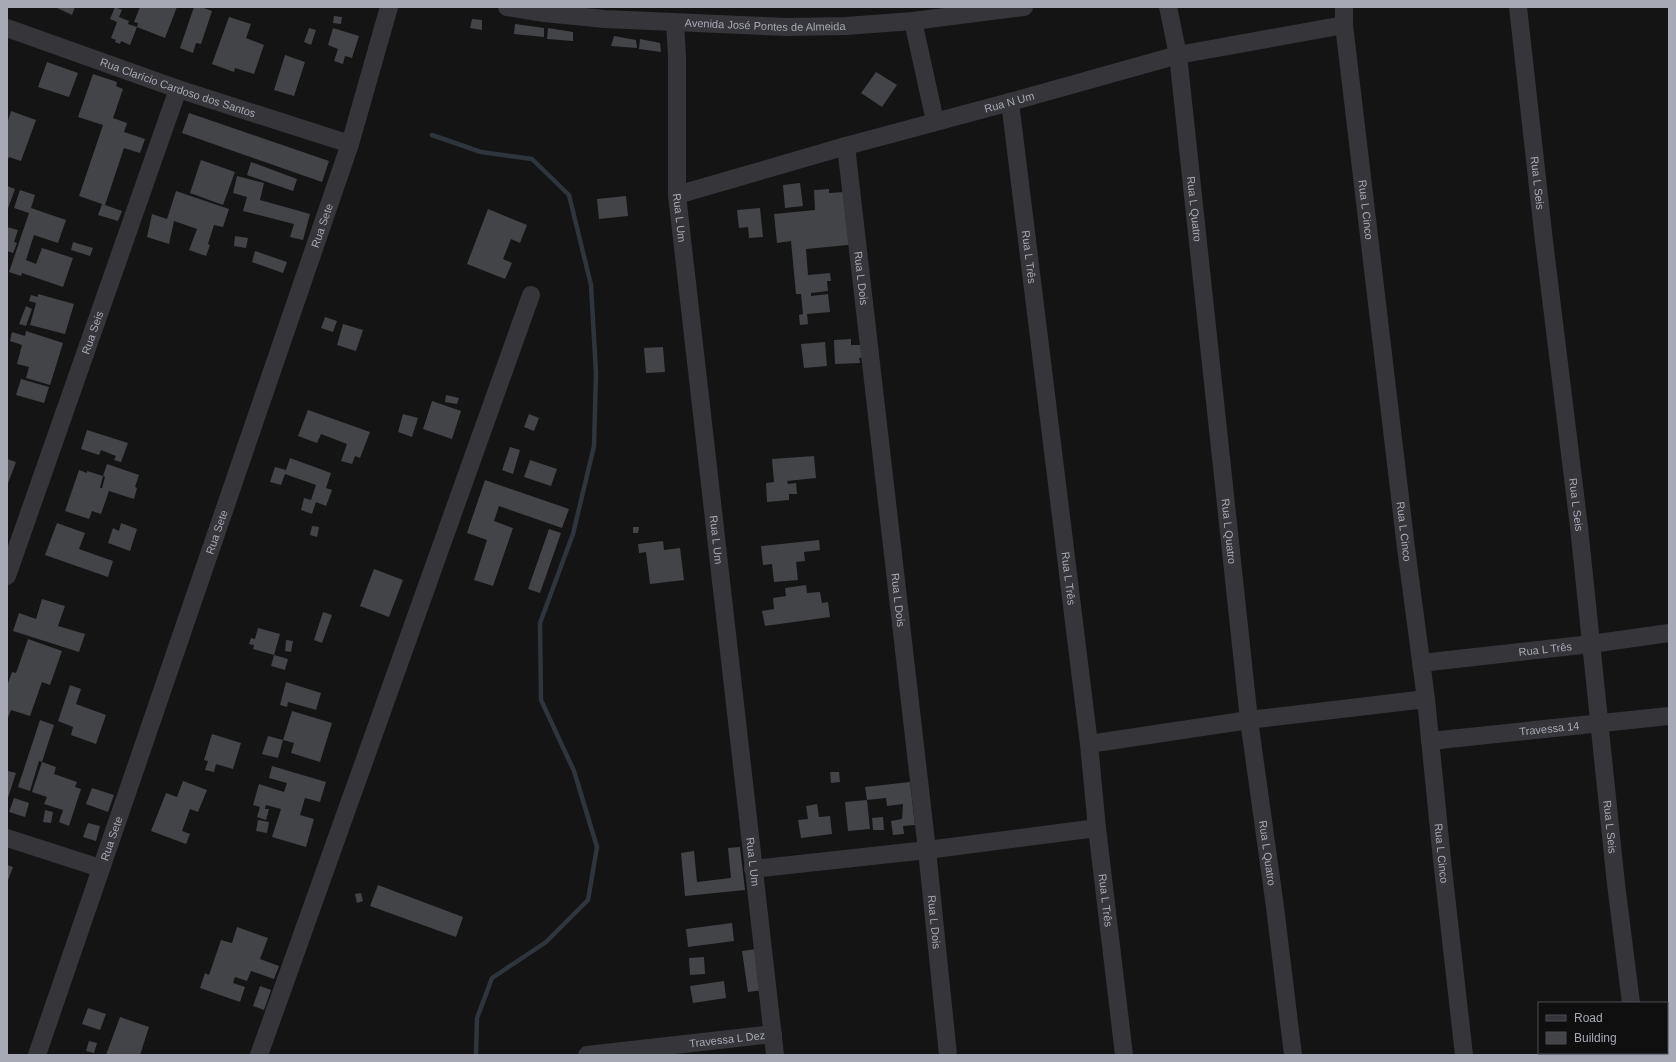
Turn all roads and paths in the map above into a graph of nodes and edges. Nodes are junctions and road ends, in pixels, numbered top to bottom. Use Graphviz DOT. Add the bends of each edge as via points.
graph roads {
  1 [pos="389,7"];
  2 [pos="507,7"];
  3 [pos="1024,7"];
  4 [pos="1168,7"];
  5 [pos="1344,7"];
  6 [pos="1518,7"];
  7 [pos="545,10"];
  8 [pos="914,21"];
  9 [pos="675,23"];
  10 [pos="1344,25"];
  11 [pos="8,33"];
  12 [pos="1178,55"];
  13 [pos="178,89"];
  14 [pos="1010,102"];
  15 [pos="935,121"];
  16 [pos="350,144"];
  17 [pos="846,146"];
  18 [pos="677,194"];
  19 [pos="531,295"];
  20 [pos="7,576"];
  21 [pos="1669,632"];
  22 [pos="1591,644"];
  23 [pos="1421,663"];
  24 [pos="1426,699"];
  25 [pos="1669,716"];
  26 [pos="1249,720"];
  27 [pos="1599,722"];
  28 [pos="1430,741"];
  29 [pos="1089,744"];
  30 [pos="1097,828"];
  31 [pos="7,838"];
  32 [pos="927,850"];
  33 [pos="100,868"];
  34 [pos="753,869"];
  35 [pos="1631,1002"];
  36 [pos="772,1034"];
  37 [pos="37,1055"];
  38 [pos="260,1055"];
  39 [pos="587,1055"];
  40 [pos="775,1055"];
  41 [pos="948,1055"];
  42 [pos="1124,1055"];
  43 [pos="1293,1055"];
  44 [pos="1464,1055"];
  1 -- 16 [label="street, Rua Sete"];
  2 -- 7 [label="street, Avenida José Pontes de Almeida"];
  3 -- 8 [label="street, Avenida José Pontes de Almeida"];
  4 -- 12 [label="street, Rua L Quatro"];
  5 -- 10 [label="street, Rua L Cinco"];
  6 -- 22 [label="street, Rua L Seis"];
  7 -- 9 [label="street, Avenida José Pontes de Almeida" via="605,19"];
  8 -- 9 [label="street, Avenida José Pontes de Almeida" via="787,27"];
  8 -- 15 [label="street"];
  9 -- 18 [label="street, Rua L Um"];
  10 -- 12 [label="street, Rua N Um"];
  10 -- 23 [label="street, Rua L Cinco"];
  11 -- 13 [label="street, Rua Clarício Cardoso dos Santos"];
  12 -- 14 [label="street, Rua N Um"];
  12 -- 26 [label="street, Rua L Quatro"];
  13 -- 16 [label="street, Rua Clarício Cardoso dos Santos"];
  13 -- 20 [label="street, Rua Seis"];
  14 -- 15 [label="street, Rua N Um"];
  14 -- 29 [label="street, Rua L Três"];
  15 -- 17 [label="street, Rua N Um"];
  16 -- 33 [label="street, Rua Sete"];
  17 -- 18 [label="street, Rua N Um"];
  17 -- 32 [label="street, Rua L Dois"];
  18 -- 34 [label="street, Rua L Um"];
  19 -- 38 [label="street"];
  21 -- 22 [label="street, Rua L Três"];
  22 -- 23 [label="street, Rua L Três"];
  22 -- 27 [label="street, Rua L Seis"];
  23 -- 24 [label="street, Rua L Cinco"];
  24 -- 26 [label="street"];
  24 -- 28 [label="street, Rua L Cinco"];
  25 -- 27 [label="street, Travessa 14"];
  26 -- 29 [label="street"];
  26 -- 43 [label="street, Rua L Quatro"];
  27 -- 28 [label="street, Travessa 14"];
  27 -- 35 [label="street, Rua L Seis"];
  28 -- 44 [label="street, Rua L Cinco"];
  29 -- 30 [label="street, Rua L Três"];
  30 -- 32 [label="street"];
  30 -- 42 [label="street, Rua L Três"];
  31 -- 33 [label="street"];
  32 -- 34 [label="street"];
  32 -- 41 [label="street, Rua L Dois"];
  33 -- 37 [label="street, Rua Sete"];
  34 -- 36 [label="street, Rua L Um"];
  36 -- 39 [label="street, Travessa L Dez"];
  36 -- 40 [label="street, Rua L Um"];
}
